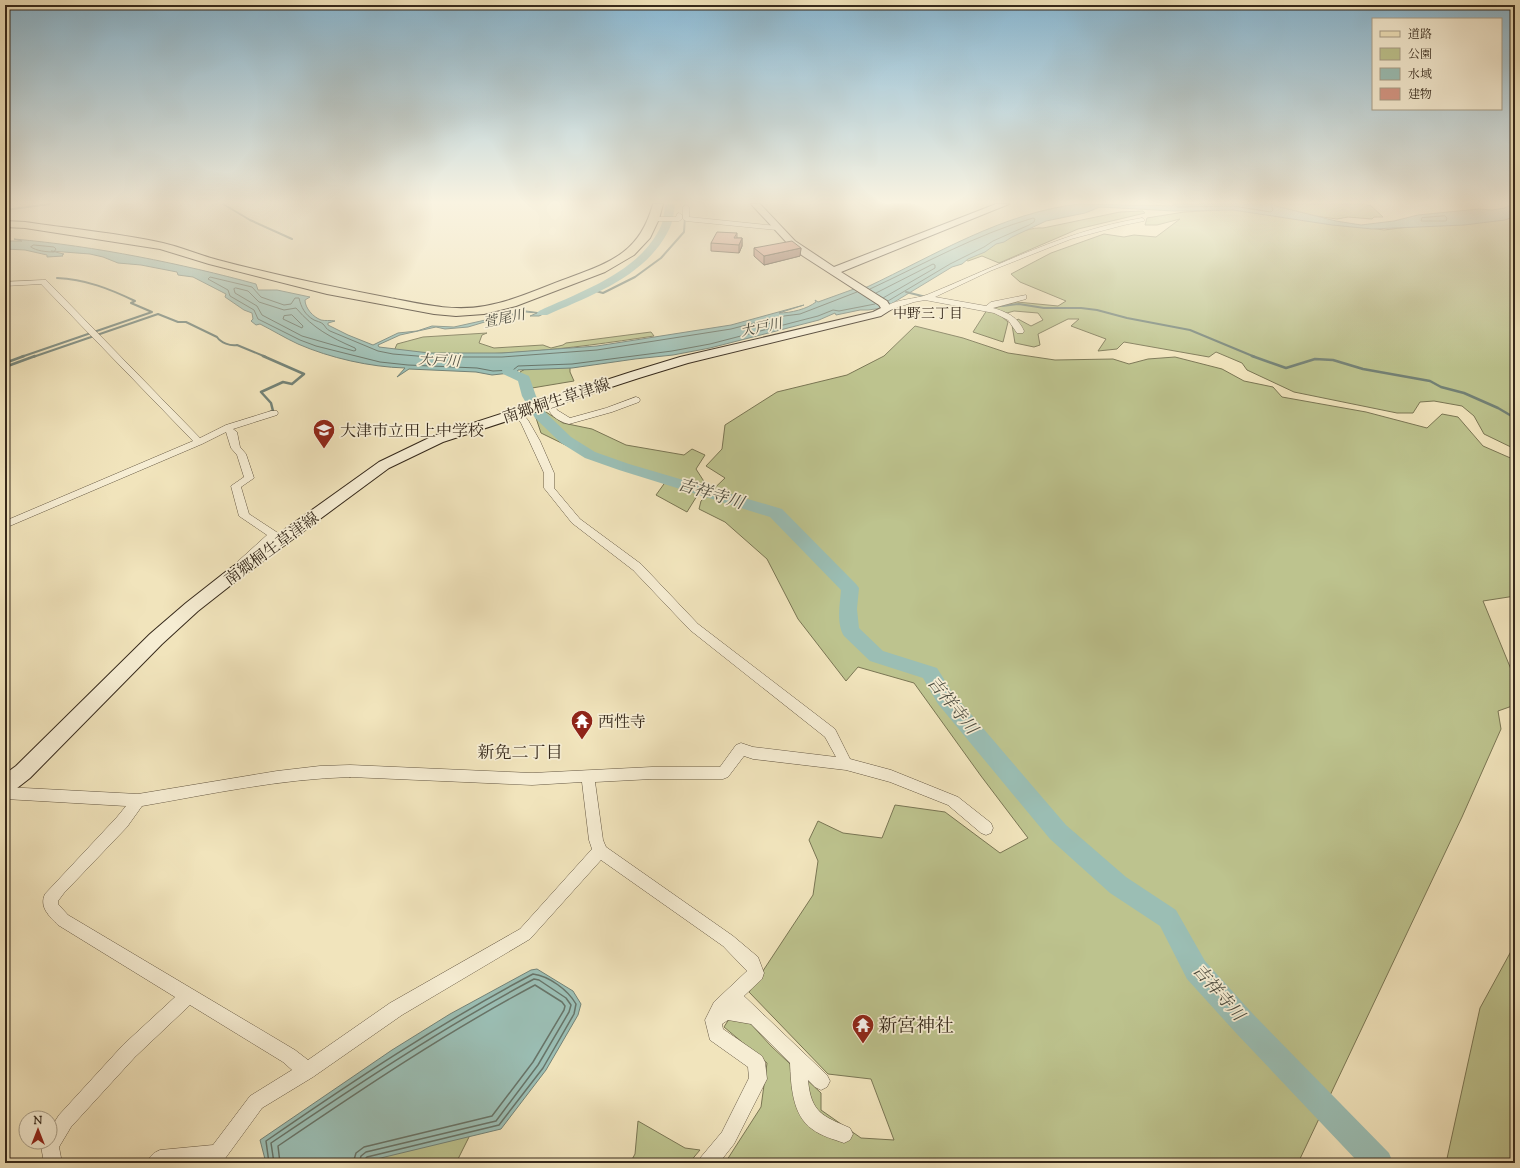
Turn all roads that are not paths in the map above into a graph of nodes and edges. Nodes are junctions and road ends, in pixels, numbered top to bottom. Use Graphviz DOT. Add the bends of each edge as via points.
graph roads {
  1 [pos="202,259"];
  2 [pos="621,259"];
  3 [pos="812,259"];
  4 [pos="866,259"];
  5 [pos="1017,259"];
  6 [pos="834,271"];
  7 [pos="5,284"];
  8 [pos="927,297"];
  9 [pos="1023,297"];
  10 [pos="887,308"];
  11 [pos="987,308"];
  12 [pos="1020,331"];
  13 [pos="636,400"];
  14 [pos="549,402"];
  15 [pos="274,413"];
  16 [pos="517,413"];
  17 [pos="227,428"];
  18 [pos="199,442"];
  19 [pos="5,525"];
  20 [pos="234,574"];
  21 [pos="846,764"];
  22 [pos="588,776"];
  23 [pos="5,786"];
  24 [pos="5,793"];
  25 [pos="138,800"];
  26 [pos="986,828"];
  27 [pos="600,851"];
  28 [pos="189,995"];
  29 [pos="732,995"];
  30 [pos="755,1018"];
  31 [pos="713,1020"];
  32 [pos="798,1059"];
  33 [pos="306,1071"];
  34 [pos="821,1081"];
  35 [pos="844,1134"];
  36 [pos="53,1163"];
  37 [pos="156,1163"];
  38 [pos="707,1163"];
  1 -- 2 [label="main road" via="327,290 456,312 484,310 512,303 601,270"];
  3 -- 6 [label="main road"];
  4 -- 6 [label="main road"];
  5 -- 8 [label="street"];
  6 -- 10 [label="main road"];
  7 -- 18 [label="street" via="43,282"];
  8 -- 10 [label="street"];
  8 -- 11 [label="street"];
  9 -- 11 [label="street"];
  10 -- 14 [label="main road, 南郷桐生草津線" via="877,314 684,360"];
  11 -- 12 [label="street" via="1010,317 1018,324"];
  13 -- 14 [label="street" via="569,421 551,409"];
  14 -- 16 [label="main road, 南郷桐生草津線"];
  15 -- 17 [label="street"];
  16 -- 20 [label="main road, 南郷桐生草津線" via="438,440 384,465"];
  16 -- 21 [label="street" via="525,422 549,473 549,488 576,521 637,567 694,627 830,733"];
  17 -- 18 [label="street"];
  17 -- 20 [label="street" via="232,432 249,478 236,486 244,516 274,535 234,570"];
  18 -- 19 [label="street"];
  20 -- 23 [label="main road, 南郷桐生草津線" via="156,639 23,772"];
  21 -- 22 [label="street" via="753,753 741,749 723,773"];
  21 -- 26 [label="street" via="890,776 953,801"];
  22 -- 25 [label="street" via="532,779 366,771 320,772 210,786"];
  22 -- 27 [label="street" via="596,840"];
  24 -- 25 [label="street"];
  25 -- 28 [label="street" via="122,822 59,888 50,900 51,907 63,920"];
  27 -- 29 [label="street" via="728,941 752,963 756,973"];
  27 -- 33 [label="street" via="525,934 396,1008"];
  28 -- 33 [label="street" via="289,1056"];
  28 -- 36 [label="street" via="129,1051 65,1121 50,1146"];
  29 -- 30 [label="street"];
  29 -- 31 [label="street"];
  30 -- 31 [label="street" via="727,1012"];
  30 -- 32 [label="street"];
  31 -- 38 [label="street" via="716,1034 756,1062 758,1079 728,1138"];
  32 -- 34 [label="street"];
  32 -- 35 [label="street" via="799,1084 806,1109 816,1122"];
  33 -- 37 [label="street" via="256,1102 218,1154 160,1159"];
}
